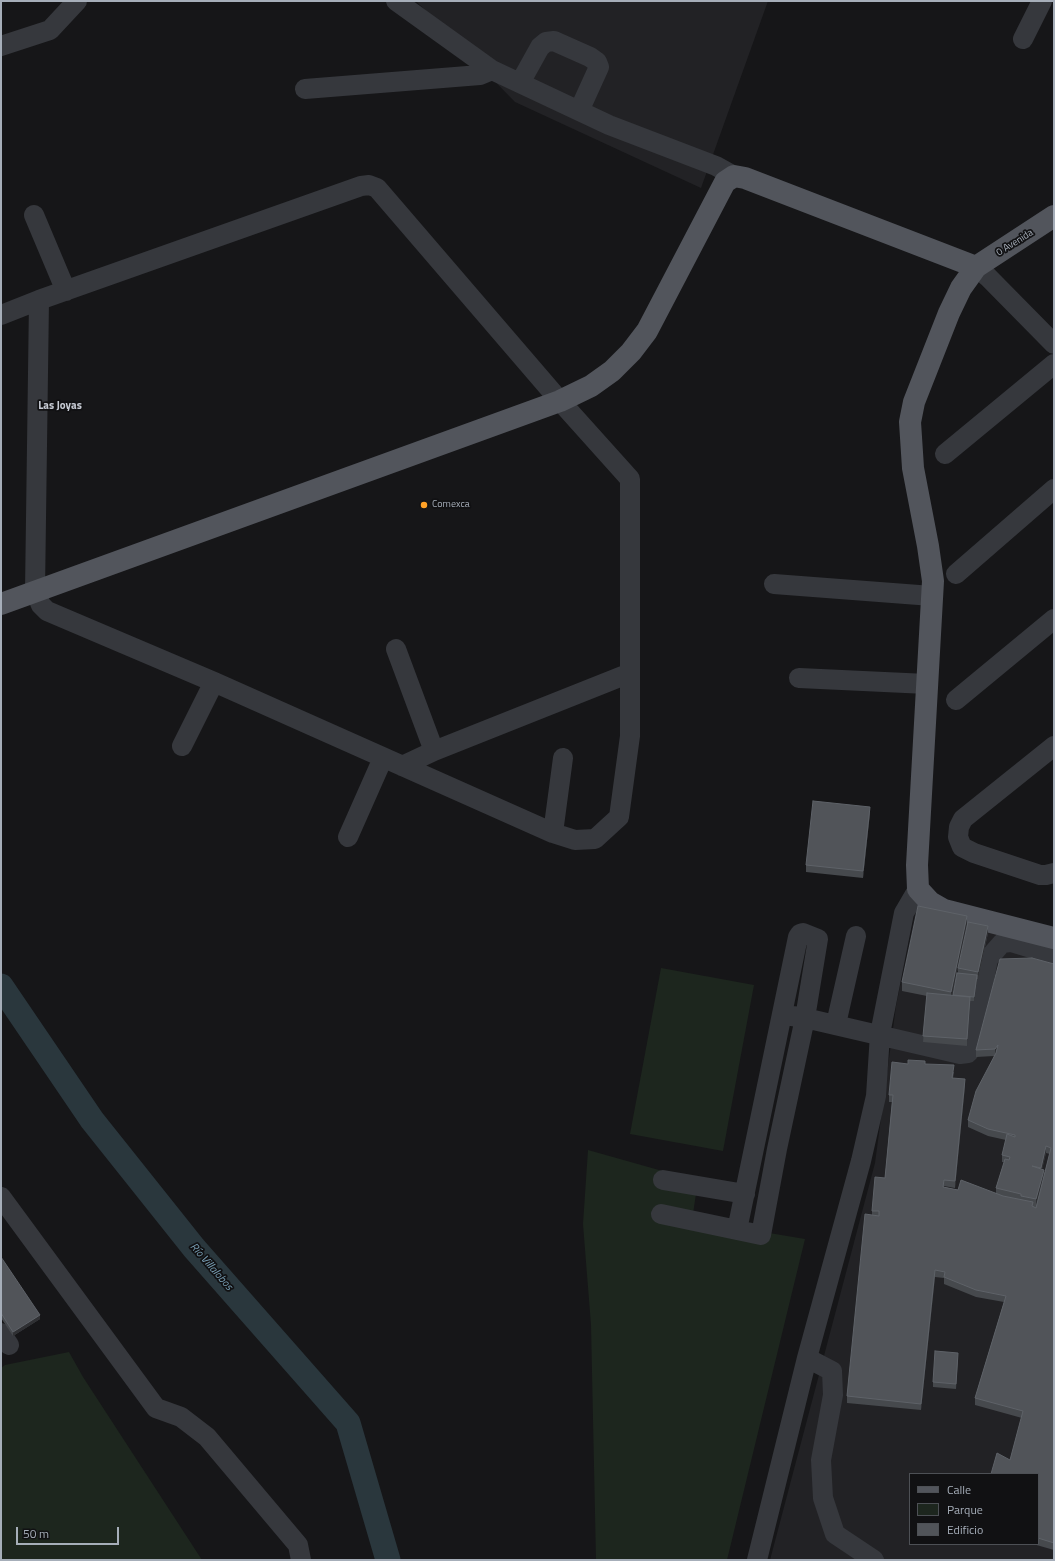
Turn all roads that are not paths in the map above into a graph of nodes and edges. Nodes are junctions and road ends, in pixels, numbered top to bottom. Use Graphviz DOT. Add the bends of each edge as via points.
graph roads {
  1 [pos="77,1"];
  2 [pos="396,1"];
  3 [pos="1042,1"];
  4 [pos="1024,38"];
  5 [pos="1,46"];
  6 [pos="492,70"];
  7 [pos="520,83"];
  8 [pos="305,89"];
  9 [pos="579,111"];
  10 [pos="734,176"];
  11 [pos="34,215"];
  12 [pos="1054,216"];
  13 [pos="976,267"];
  14 [pos="66,291"];
  15 [pos="39,300"];
  16 [pos="1,315"];
  17 [pos="1054,344"];
  18 [pos="1054,364"];
  19 [pos="560,401"];
  20 [pos="945,454"];
  21 [pos="1054,489"];
  22 [pos="956,574"];
  23 [pos="774,584"];
  24 [pos="35,591"];
  25 [pos="932,596"];
  26 [pos="1,604"];
  27 [pos="1054,619"];
  28 [pos="396,649"];
  29 [pos="630,673"];
  30 [pos="799,678"];
  31 [pos="214,682"];
  32 [pos="927,684"];
  33 [pos="956,700"];
  34 [pos="182,746"];
  35 [pos="1054,746"];
  36 [pos="434,751"];
  37 [pos="383,758"];
  38 [pos="563,758"];
  39 [pos="402,766"];
  40 [pos="553,833"];
  41 [pos="348,837"];
  42 [pos="1054,873"];
  43 [pos="918,889"];
  44 [pos="856,936"];
  45 [pos="1054,938"];
  46 [pos="1054,955"];
  47 [pos="783,1014"];
  48 [pos="805,1018"];
  49 [pos="836,1024"];
  50 [pos="880,1034"];
  51 [pos="755,1146"];
  52 [pos="777,1149"];
  53 [pos="663,1180"];
  54 [pos="745,1194"];
  55 [pos="1,1197"];
  56 [pos="661,1214"];
  57 [pos="737,1230"];
  58 [pos="806,1358"];
  59 [pos="301,1560"];
  60 [pos="757,1560"];
  61 [pos="874,1560"];
  1 -- 5 [label="street" via="50,30"];
  2 -- 6 [label="street"];
  3 -- 4 [label="street"];
  6 -- 7 [label="street"];
  6 -- 8 [label="street" via="480,75"];
  7 -- 9 [label="street"];
  7 -- 9 [label="street" via="540,47 546,42 554,41 590,57 599,67"];
  9 -- 10 [label="street" via="716,166"];
  10 -- 13 [label="main road"];
  10 -- 19 [label="main road" via="725,182 647,332 612,371 591,386"];
  11 -- 14 [label="street"];
  12 -- 13 [label="main road, 0 Avenida"];
  13 -- 17 [label="street"];
  13 -- 25 [label="main road" via="961,288 949,313 914,402 910,422 913,468 933,580"];
  14 -- 15 [label="street"];
  14 -- 19 [label="street" via="369,185 377,188"];
  15 -- 16 [label="street"];
  15 -- 24 [label="street"];
  18 -- 20 [label="street"];
  19 -- 24 [label="main road"];
  19 -- 29 [label="street" via="630,479"];
  21 -- 22 [label="street"];
  23 -- 25 [label="street"];
  24 -- 26 [label="main road"];
  24 -- 31 [label="street" via="41,605 48,611"];
  25 -- 32 [label="main road"];
  27 -- 33 [label="street"];
  28 -- 36 [label="street"];
  29 -- 36 [label="street"];
  29 -- 40 [label="street" via="630,736 619,817 595,840 575,840"];
  30 -- 32 [label="street"];
  31 -- 34 [label="street"];
  31 -- 37 [label="street"];
  32 -- 43 [label="main road" via="917,865"];
  35 -- 42 [label="street" via="963,819 959,824 958,837 962,847 974,853 1040,875"];
  36 -- 39 [label="street"];
  37 -- 39 [label="street"];
  37 -- 41 [label="street"];
  38 -- 40 [label="street"];
  39 -- 40 [label="street"];
  43 -- 45 [label="main road" via="930,902 944,910"];
  43 -- 50 [label="street" via="904,913"];
  44 -- 49 [label="street"];
  46 -- 50 [label="street" via="1011,942 1002,943 988,959 971,1049 968,1053 960,1054"];
  47 -- 48 [label="street"];
  47 -- 48 [label="street" via="798,937 803,933 818,939"];
  47 -- 51 [label="street"];
  48 -- 49 [label="street"];
  48 -- 52 [label="street"];
  49 -- 50 [label="street"];
  50 -- 58 [label="street" via="876,1096 861,1162"];
  51 -- 52 [label="street"];
  51 -- 54 [label="street"];
  52 -- 57 [label="street" via="761,1235"];
  53 -- 54 [label="street"];
  54 -- 57 [label="street"];
  55 -- 59 [label="street" via="156,1408 182,1417 207,1437 298,1545"];
  56 -- 57 [label="street"];
  58 -- 60 [label="street"];
  58 -- 61 [label="street" via="832,1371 833,1395 821,1460 823,1498 835,1534"];
}
